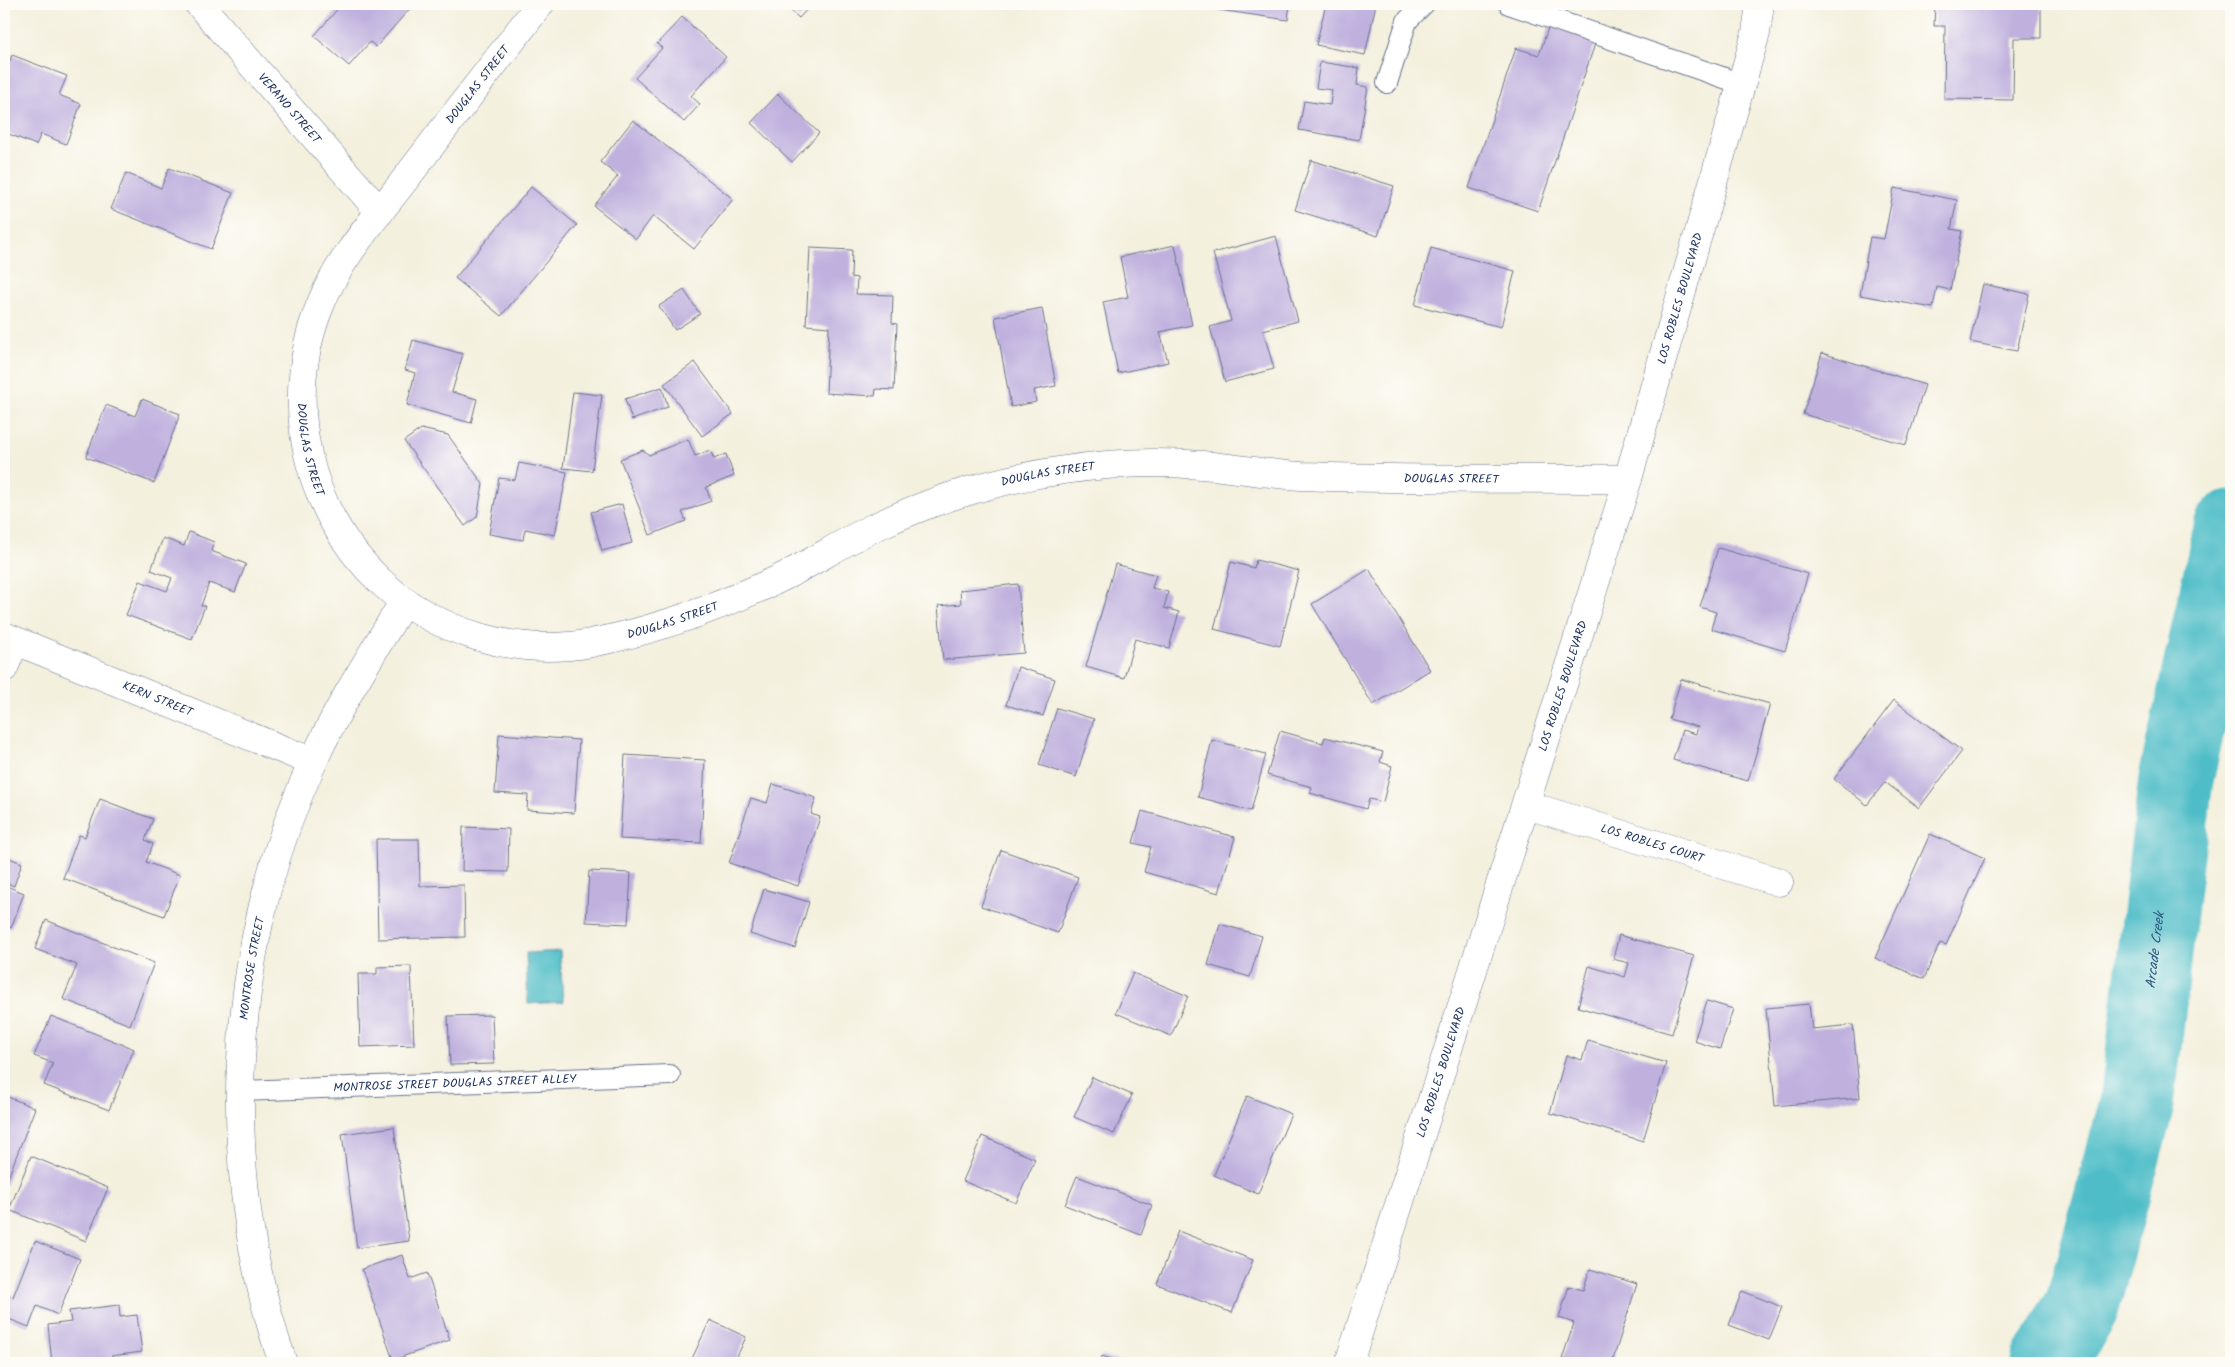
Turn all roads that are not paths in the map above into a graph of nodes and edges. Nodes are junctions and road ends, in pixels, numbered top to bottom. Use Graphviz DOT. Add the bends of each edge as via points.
graph roads {
  1 [pos="199,4"];
  2 [pos="540,4"];
  3 [pos="1424,4"];
  4 [pos="1508,4"];
  5 [pos="1760,4"];
  6 [pos="1388,83"];
  7 [pos="1742,84"];
  8 [pos="380,212"];
  9 [pos="1628,479"];
  10 [pos="404,601"];
  11 [pos="9,638"];
  12 [pos="4,668"];
  13 [pos="312,762"];
  14 [pos="1527,805"];
  15 [pos="1778,882"];
  16 [pos="670,1075"];
  17 [pos="240,1090"];
  18 [pos="283,1363"];
  19 [pos="1349,1363"];
  1 -- 8 [label="street, VERANO STREET"];
  2 -- 8 [label="street, DOUGLAS STREET"];
  3 -- 6 [label="lane" via="1407,21"];
  4 -- 7 [label="lane"];
  5 -- 7 [label="street, LOS ROBLES BOULEVARD"];
  7 -- 9 [label="street, LOS ROBLES BOULEVARD"];
  8 -- 10 [label="street, DOUGLAS STREET" via="333,277 310,332 303,362 302,423 309,460 326,509 360,560"];
  9 -- 10 [label="street, DOUGLAS STREET" via="1296,476 1197,465 1130,464 1064,470 999,482 936,501 874,528 771,583 703,611 616,638 554,647 524,646 465,633"];
  9 -- 14 [label="street, LOS ROBLES BOULEVARD"];
  10 -- 13 [label="street, MONTROSE STREET" via="344,699"];
  11 -- 12 [label="street"];
  11 -- 13 [label="street, KERN STREET"];
  13 -- 17 [label="street, MONTROSE STREET" via="276,859 255,944 242,1030"];
  14 -- 15 [label="street, LOS ROBLES COURT"];
  14 -- 19 [label="street, LOS ROBLES BOULEVARD"];
  16 -- 17 [label="lane, MONTROSE STREET DOUGLAS STREET ALLEY"];
  17 -- 18 [label="street, MONTROSE STREET" via="242,1160 252,1246"];
}
